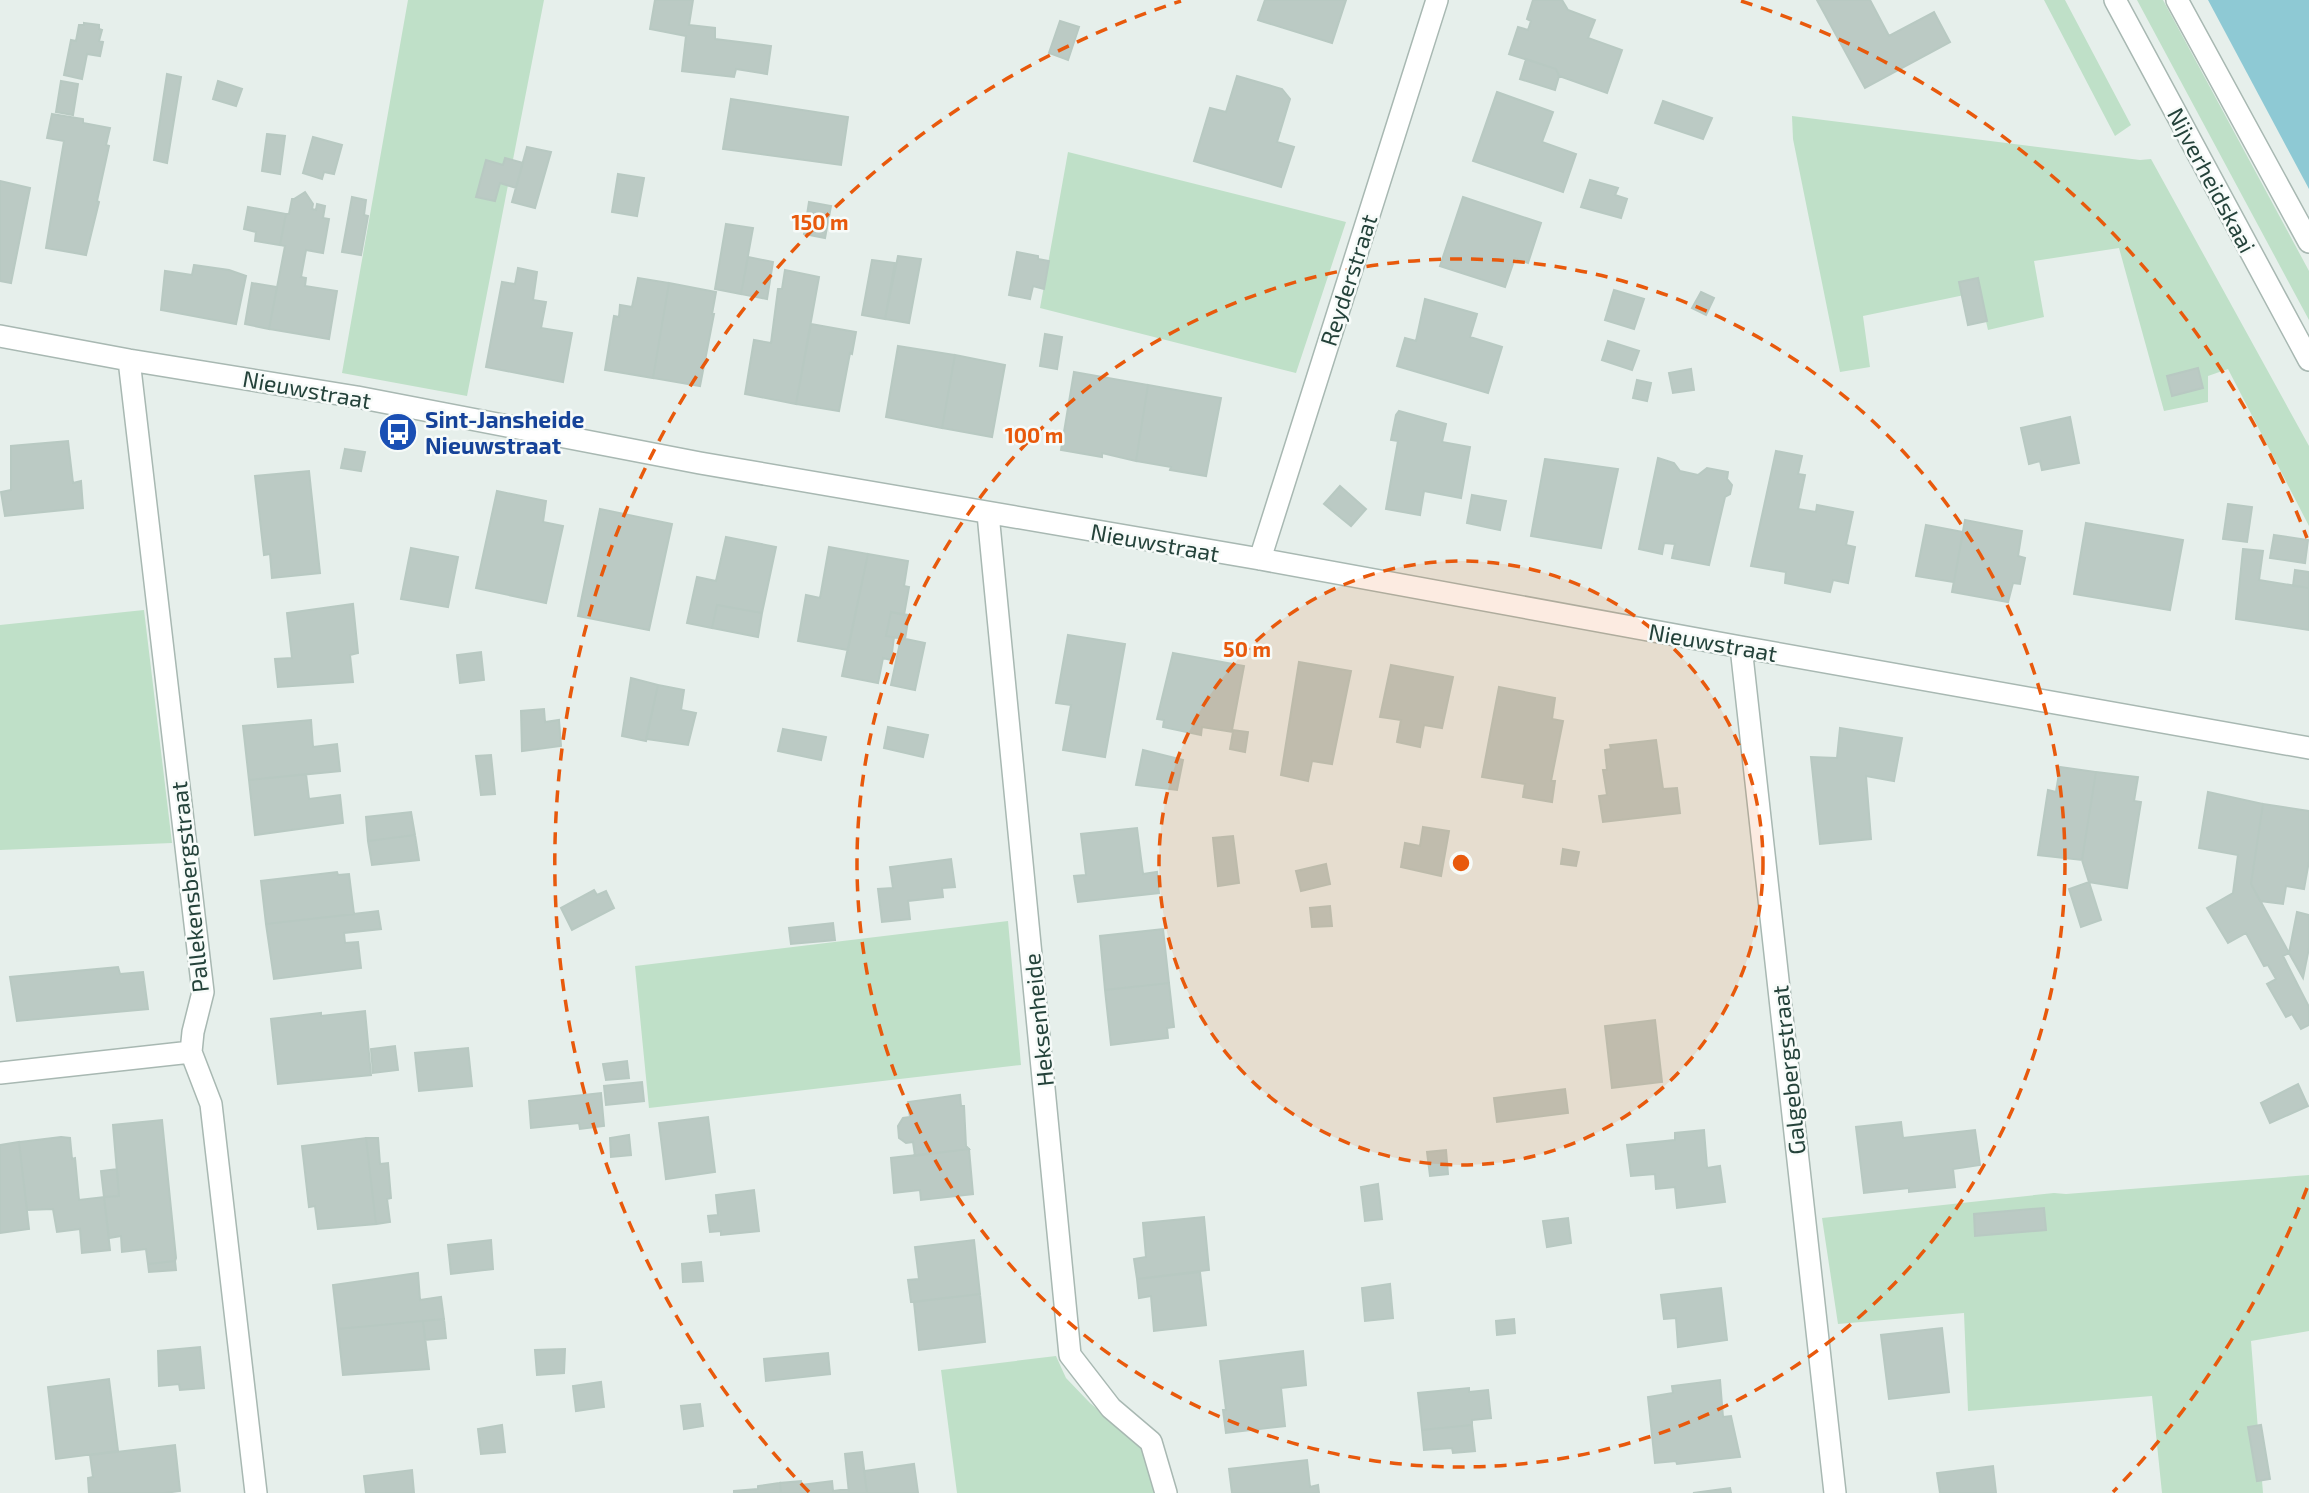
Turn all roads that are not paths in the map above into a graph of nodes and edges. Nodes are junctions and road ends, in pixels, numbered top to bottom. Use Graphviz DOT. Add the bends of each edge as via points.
graph roads {
  1 [pos="1437,0"];
  2 [pos="2115,0"];
  3 [pos="2177,0"];
  4 [pos="2309,242"];
  5 [pos="0,336"];
  6 [pos="129,360"];
  7 [pos="2309,360"];
  8 [pos="988,514"];
  9 [pos="1260,559"];
  10 [pos="1741,648"];
  11 [pos="2309,748"];
  12 [pos="191,1052"];
  13 [pos="0,1073"];
  14 [pos="256,1493"];
  15 [pos="1166,1493"];
  16 [pos="1835,1493"];
  1 -- 9 [label="street, Reyderstraat"];
  2 -- 7 [label="street, Nijverheidskaai"];
  3 -- 4 [label="street"];
  5 -- 6 [label="street, Nieuwstraat"];
  6 -- 8 [label="street, Nieuwstraat" via="357,397"];
  6 -- 12 [label="street, Pallekensbergstraat" via="203,992"];
  8 -- 9 [label="street, Nieuwstraat"];
  8 -- 15 [label="street, Heksenheide" via="1070,1355 1111,1408 1151,1442"];
  9 -- 10 [label="street, Nieuwstraat"];
  10 -- 11 [label="street, Nieuwstraat"];
  10 -- 16 [label="street, Galgebergstraat"];
  12 -- 13 [label="street"];
  12 -- 14 [label="street" via="211,1104"];
}
